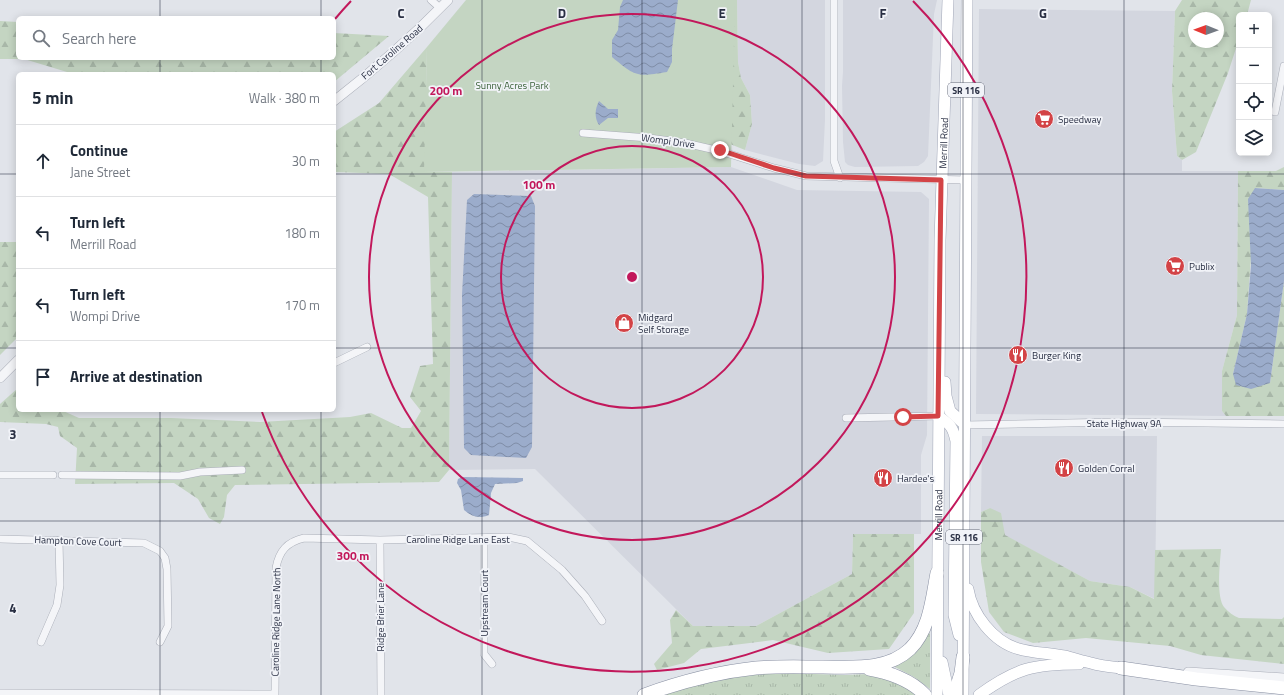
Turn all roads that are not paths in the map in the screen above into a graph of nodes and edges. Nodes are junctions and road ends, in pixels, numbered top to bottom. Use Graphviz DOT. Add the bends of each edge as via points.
graph roads {
  1 [pos="431,0"];
  2 [pos="448,0"];
  3 [pos="834,0"];
  4 [pos="948,0"];
  5 [pos="967,0"];
  6 [pos="440,8"];
  7 [pos="1284,66"];
  8 [pos="336,98"];
  9 [pos="1275,112"];
  10 [pos="583,134"];
  11 [pos="840,178"];
  12 [pos="941,180"];
  13 [pos="966,180"];
  14 [pos="939,305"];
  15 [pos="367,347"];
  16 [pos="336,361"];
  17 [pos="16,362"];
  18 [pos="0,378"];
  19 [pos="938,416"];
  20 [pos="846,418"];
  21 [pos="1284,424"];
  22 [pos="965,425"];
  23 [pos="242,470"];
  24 [pos="0,475"];
  25 [pos="53,475"];
  26 [pos="62,475"];
  27 [pos="0,539"];
  28 [pos="484,539"];
  29 [pos="59,540"];
  30 [pos="380,540"];
  31 [pos="282,551"];
  32 [pos="964,561"];
  33 [pos="937,573"];
  34 [pos="602,621"];
  35 [pos="937,640"];
  36 [pos="41,642"];
  37 [pos="160,642"];
  38 [pos="963,657"];
  39 [pos="492,664"];
  40 [pos="1092,664"];
  41 [pos="861,668"];
  42 [pos="1121,668"];
  43 [pos="1284,678"];
  44 [pos="1284,688"];
  45 [pos="0,693"];
  46 [pos="163,694"];
  47 [pos="275,695"];
  48 [pos="381,695"];
  49 [pos="644,695"];
  50 [pos="925,695"];
  51 [pos="937,695"];
  52 [pos="949,695"];
  53 [pos="954,695"];
  54 [pos="963,695"];
  55 [pos="979,695"];
  1 -- 6 [label="street"];
  2 -- 6 [label="street, Fort Caroline Road"];
  3 -- 11 [label="street" via="834,161"];
  4 -- 12 [label="main road, Merrill Road / SR 116"];
  5 -- 13 [label="main road, SR 116"];
  6 -- 8 [label="street, Fort Caroline Road" via="384,60"];
  7 -- 9 [label="street"];
  10 -- 11 [label="street, Wompi Drive" via="685,143 720,150 806,176"];
  11 -- 12 [label="street, Wompi Drive"];
  12 -- 13 [label="street, Wompi Drive"];
  12 -- 14 [label="main road, Merrill Road / SR 116"];
  13 -- 22 [label="main road, SR 116"];
  14 -- 19 [label="main road, Merrill Road / SR 116"];
  14 -- 22 [label="main road" via="946,396 950,411"];
  15 -- 16 [label="street"];
  17 -- 18 [label="street"];
  19 -- 20 [label="street"];
  19 -- 33 [label="main road, Merrill Road / SR 116"];
  19 -- 38 [label="main road" via="949,423 956,441 954,615"];
  21 -- 22 [label="street, State Highway 9A" via="1119,422"];
  22 -- 32 [label="main road, SR 116"];
  23 -- 26 [label="street" via="200,472 180,476"];
  24 -- 25 [label="street"];
  27 -- 29 [label="street, Hampton Cove Court"];
  28 -- 30 [label="street, Caroline Ridge Lane East"];
  28 -- 34 [label="street, Caroline Ridge Lane East" via="508,537 526,541 562,570 585,596"];
  28 -- 39 [label="street, Upstream Court" via="484,654"];
  29 -- 36 [label="street" via="60,585 57,605"];
  29 -- 37 [label="street, Hampton Cove Court" via="144,543 160,551 167,570 168,626"];
  30 -- 31 [label="street, Caroline Ridge Lane East" via="304,538 295,540"];
  30 -- 48 [label="street, Ridge Brier Lane"];
  31 -- 47 [label="street, Caroline Ridge Lane North" via="276,568"];
  32 -- 38 [label="main road, SR 116"];
  32 -- 40 [label="main road" via="970,600 982,622 996,636 1019,649 1064,656"];
  33 -- 35 [label="main road, Merrill Road / SR 116"];
  33 -- 41 [label="highway" via="925,625 917,640 909,649 892,660"];
  35 -- 51 [label="main road, Merrill Road / SR 116"];
  35 -- 52 [label="main road"];
  38 -- 53 [label="highway"];
  38 -- 54 [label="main road, SR 116"];
  40 -- 42 [label="main road"];
  40 -- 55 [label="main road" via="1054,664 1018,671"];
  41 -- 49 [label="highway" via="750,669 691,680"];
  41 -- 50 [label="highway" via="881,671 896,677"];
  42 -- 43 [label="street"];
  42 -- 44 [label="highway"];
  45 -- 46 [label="street"];
  46 -- 47 [label="street"];
}
